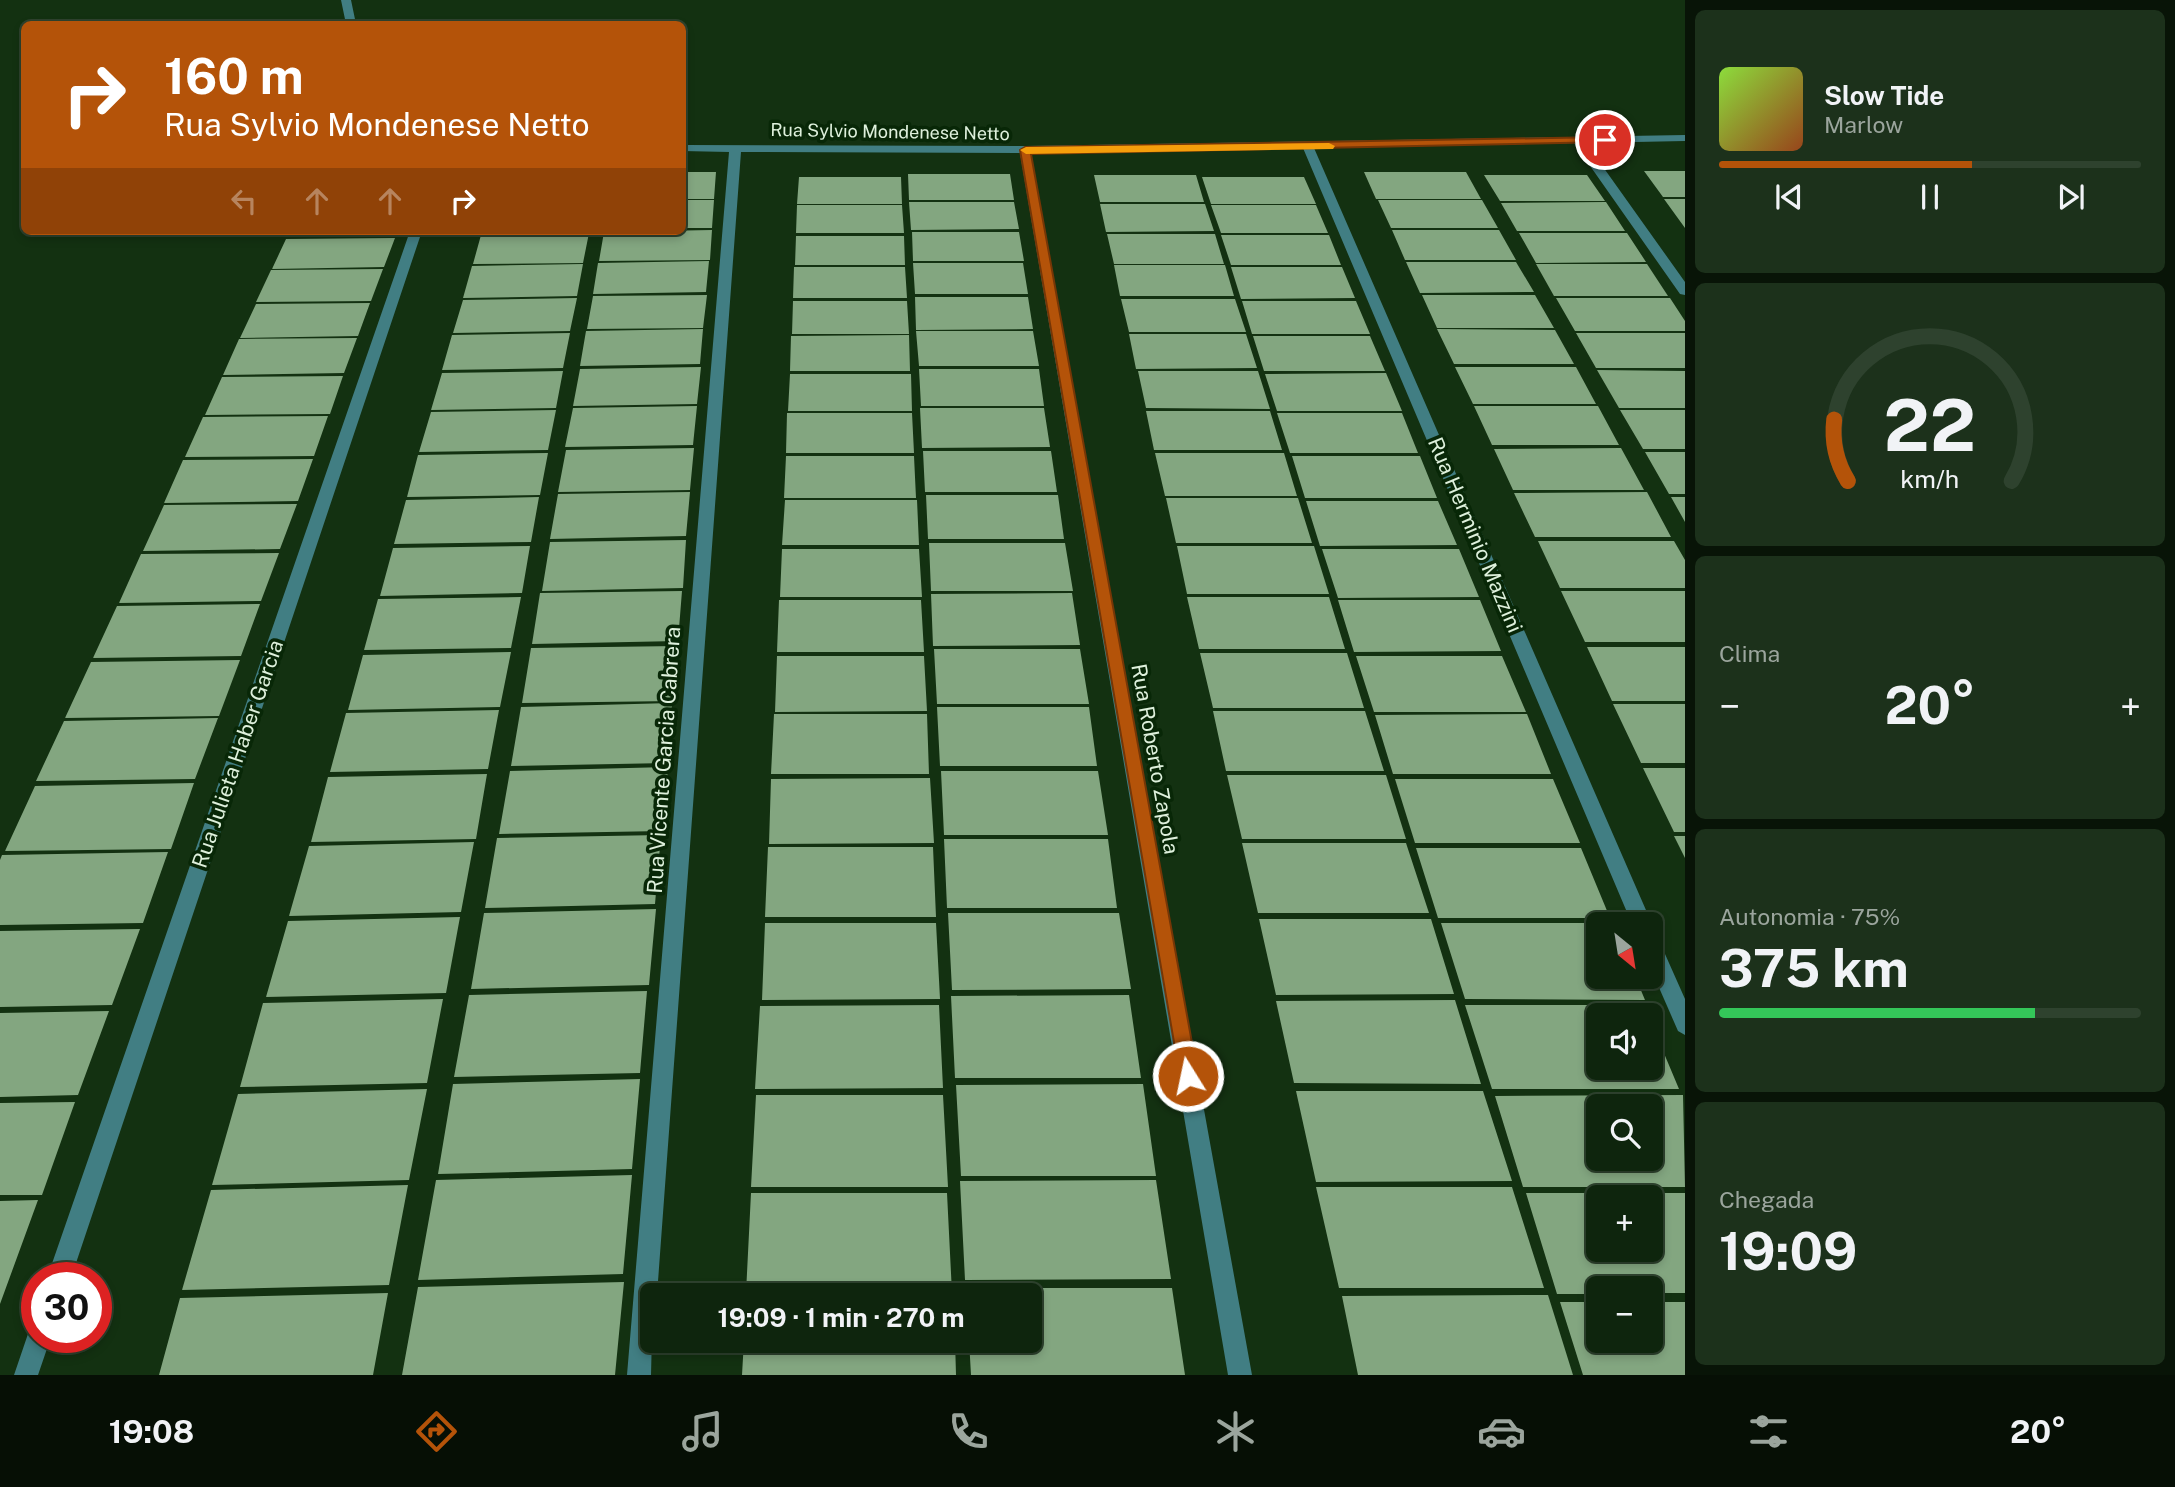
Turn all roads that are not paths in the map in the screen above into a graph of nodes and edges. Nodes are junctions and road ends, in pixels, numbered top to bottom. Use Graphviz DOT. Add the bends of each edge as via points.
graph roads {
  1 [pos="346,0"];
  2 [pos="350,21"];
  3 [pos="1685,138"];
  4 [pos="1578,141"];
  5 [pos="1308,147"];
  6 [pos="686,148"];
  7 [pos="735,148"];
  8 [pos="1025,150"];
  9 [pos="415,235"];
  10 [pos="1685,291"];
  11 [pos="1637,912"];
  12 [pos="1663,973"];
  13 [pos="1685,1024"];
  14 [pos="65,1262"];
  15 [pos="34,1353"];
  16 [pos="26,1375"];
  17 [pos="639,1375"];
  18 [pos="1240,1375"];
  1 -- 2 [label="street"];
  3 -- 4 [label="street, Rua Sylvio Mondenese Netto"];
  4 -- 5 [label="street, Rua Sylvio Mondenese Netto"];
  4 -- 10 [label="street"];
  5 -- 8 [label="street, Rua Sylvio Mondenese Netto"];
  5 -- 11 [label="street, Rua Herminio Mazzini"];
  6 -- 7 [label="street, Rua Sylvio Mondenese Netto"];
  7 -- 8 [label="street, Rua Sylvio Mondenese Netto"];
  7 -- 17 [label="street, Rua Vicente Garcia Cabrera"];
  8 -- 18 [label="street, Rua Roberto Zapola"];
  9 -- 14 [label="street, Rua Julieta Haber Garcia"];
  12 -- 13 [label="street"];
  15 -- 16 [label="street"];
}
